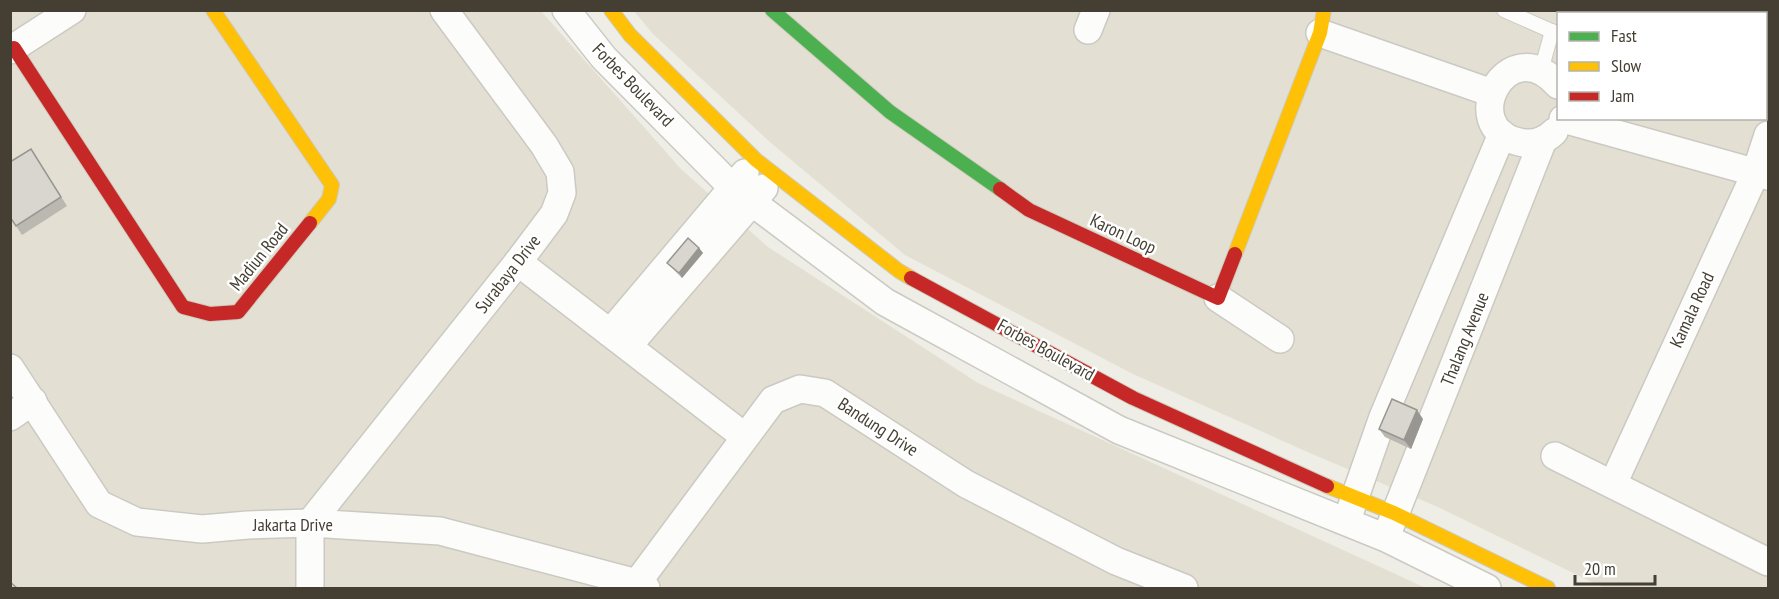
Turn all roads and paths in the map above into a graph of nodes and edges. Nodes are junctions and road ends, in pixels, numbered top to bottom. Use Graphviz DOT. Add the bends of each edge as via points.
graph roads {
  1 [pos="72,10"];
  2 [pos="213,10"];
  3 [pos="444,10"];
  4 [pos="566,10"];
  5 [pos="611,10"];
  6 [pos="772,10"];
  7 [pos="1504,10"];
  8 [pos="1322,22"];
  9 [pos="1555,33"];
  10 [pos="12,49"];
  11 [pos="1550,78"];
  12 [pos="1492,93"];
  13 [pos="1562,120"];
  14 [pos="1567,120"];
  15 [pos="1502,134"];
  16 [pos="1768,135"];
  17 [pos="1543,140"];
  18 [pos="766,168"];
  19 [pos="1762,174"];
  20 [pos="742,195"];
  21 [pos="518,262"];
  22 [pos="1218,298"];
  23 [pos="1280,339"];
  24 [pos="619,340"];
  25 [pos="10,368"];
  26 [pos="33,401"];
  27 [pos="10,417"];
  28 [pos="745,437"];
  29 [pos="1555,456"];
  30 [pos="1613,484"];
  31 [pos="1350,511"];
  32 [pos="310,523"];
  33 [pos="1390,526"];
  34 [pos="1768,562"];
  35 [pos="641,586"];
  36 [pos="310,588"];
  37 [pos="1184,588"];
  38 [pos="1487,588"];
  39 [pos="1548,588"];
  1 -- 10 [label="street"];
  2 -- 10 [label="street, Madiun Road" via="332,185 329,199 238,312 230,315 183,306"];
  3 -- 21 [label="street, Surabaya Drive" via="561,172 562,193 554,214"];
  4 -- 20 [label="street, Forbes Boulevard" via="604,58"];
  5 -- 18 [label="street, Forbes Boulevard" via="630,35"];
  6 -- 22 [label="street, Karon Loop" via="890,112 1029,210"];
  7 -- 9 [label="lane"];
  8 -- 12 [label="street"];
  8 -- 22 [label="street"];
  9 -- 11 [label="lane"];
  11 -- 12 [label="street" via="1530,68 1518,69 1498,82"];
  12 -- 15 [label="street" via="1491,115"];
  13 -- 17 [label="street"];
  14 -- 19 [label="street"];
  15 -- 17 [label="street" via="1522,143"];
  15 -- 31 [label="street" via="1383,417"];
  16 -- 19 [label="street, Kamala Road"];
  17 -- 33 [label="street, Thalang Avenue"];
  18 -- 20 [label="street"];
  18 -- 31 [label="street, Forbes Boulevard" via="899,270"];
  19 -- 30 [label="street, Kamala Road"];
  20 -- 24 [label="street"];
  20 -- 31 [label="street, Forbes Boulevard" via="885,302 1119,430"];
  21 -- 24 [label="street"];
  21 -- 32 [label="street, Surabaya Drive"];
  22 -- 23 [label="street"];
  24 -- 28 [label="street"];
  25 -- 26 [label="street, Jakarta Drive"];
  26 -- 27 [label="street"];
  26 -- 32 [label="street, Jakarta Drive" via="99,504 137,522 202,529"];
  28 -- 35 [label="street, Bandung Drive"];
  28 -- 37 [label="street, Bandung Drive" via="773,400 800,389 825,393 966,484 1116,561"];
  29 -- 30 [label="street"];
  30 -- 34 [label="street"];
  31 -- 33 [label="street, Forbes Boulevard"];
  32 -- 35 [label="street, Jakarta Drive" via="440,531"];
  32 -- 36 [label="street"];
  33 -- 38 [label="street, Forbes Boulevard"];
  33 -- 39 [label="street, Forbes Boulevard"];
}
